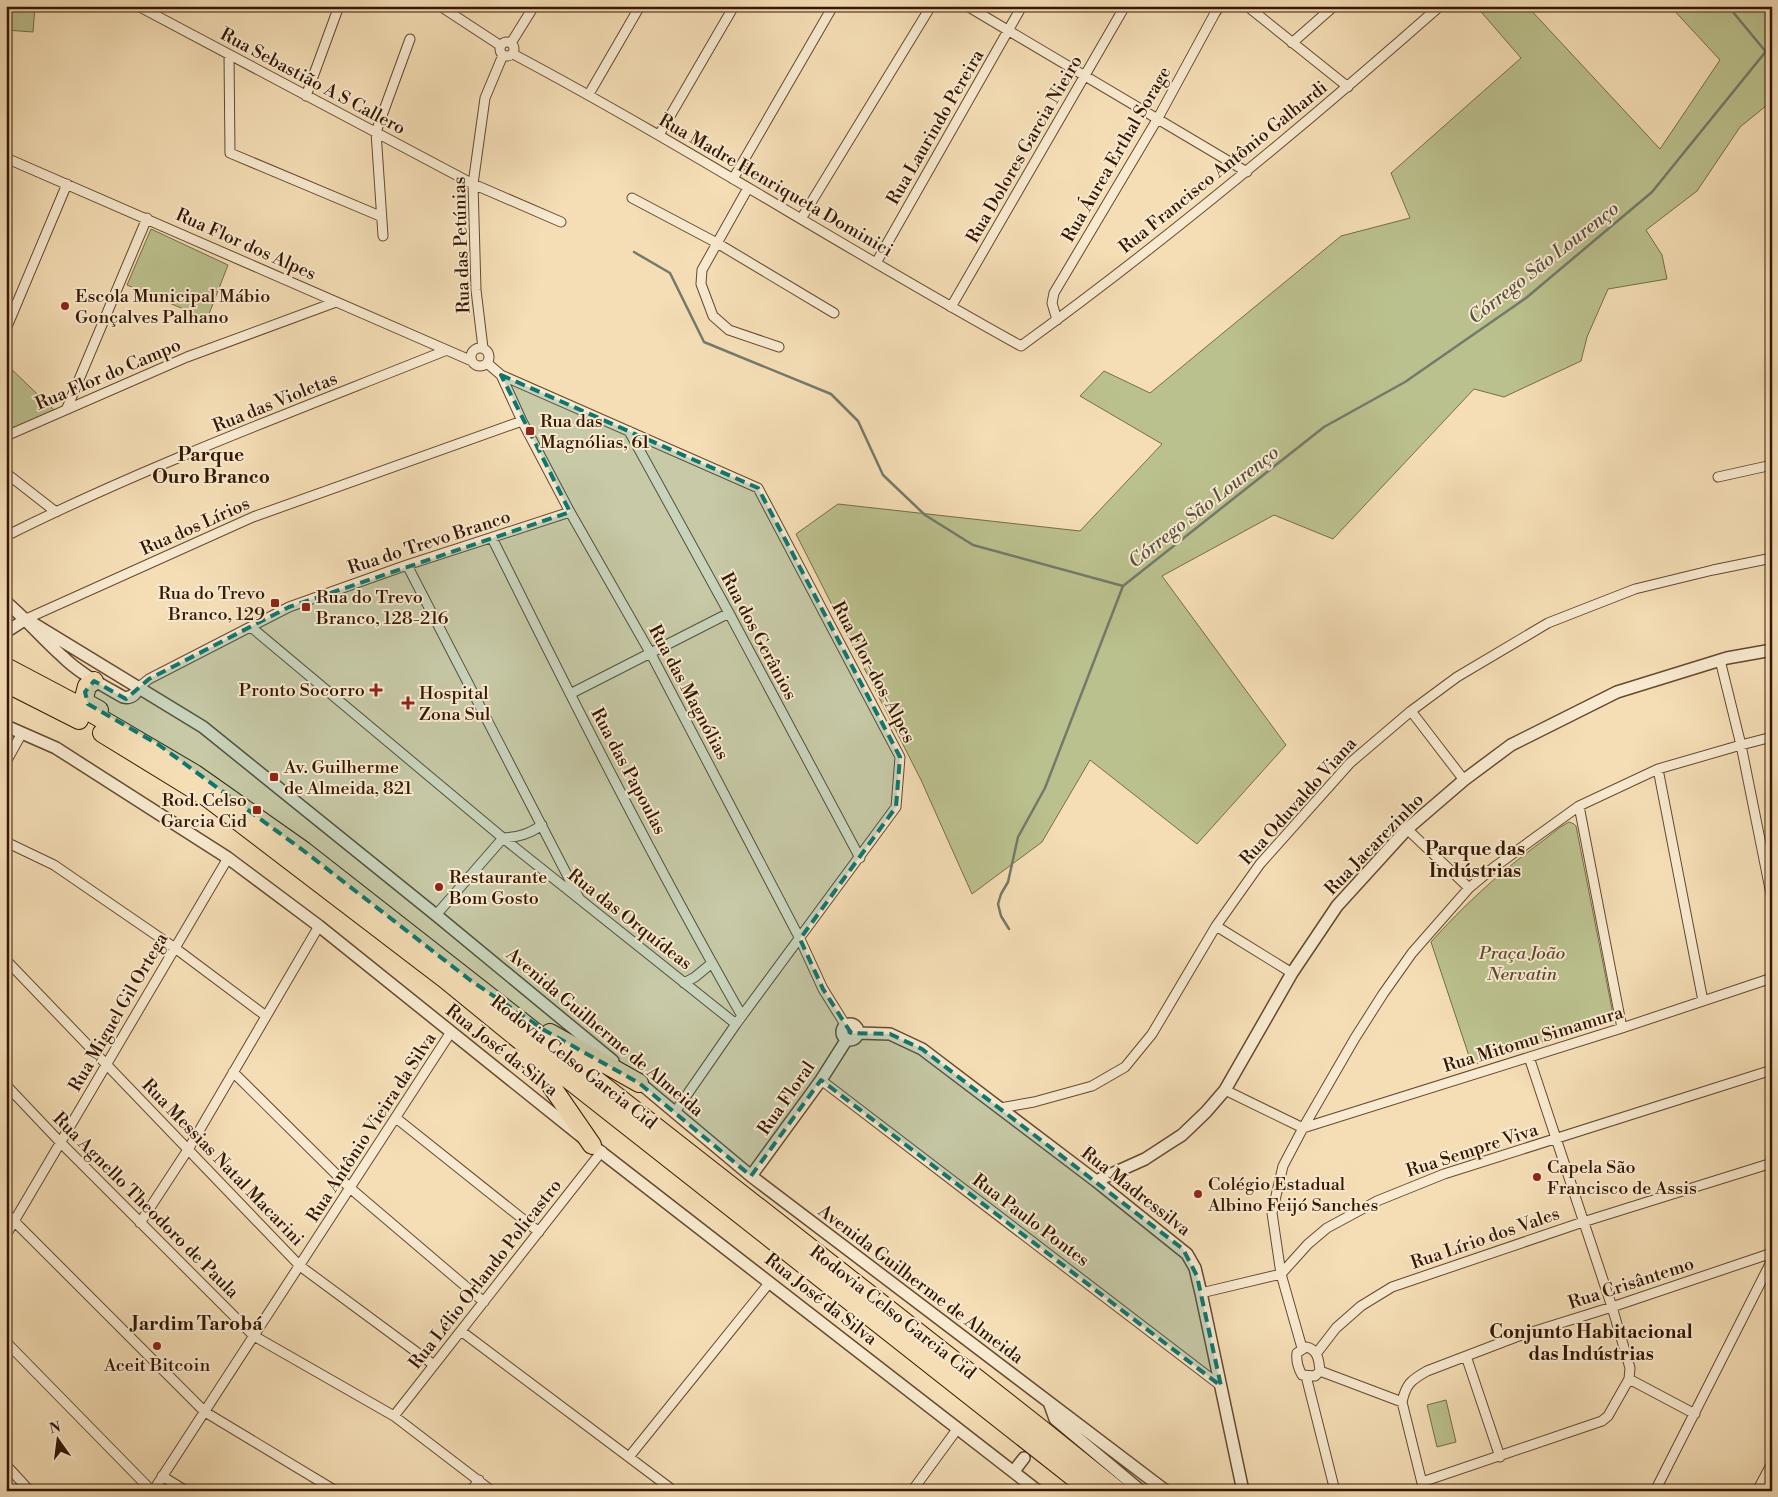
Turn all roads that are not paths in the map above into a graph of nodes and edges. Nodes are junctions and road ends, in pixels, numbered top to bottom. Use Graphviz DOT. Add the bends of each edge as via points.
graph roads {
  1 [pos="138,6"];
  2 [pos="338,6"];
  3 [pos="441,6"];
  4 [pos="534,6"];
  5 [pos="640,6"];
  6 [pos="734,6"];
  7 [pos="833,6"];
  8 [pos="931,6"];
  9 [pos="967,6"];
  10 [pos="1022,6"];
  11 [pos="1125,6"];
  12 [pos="1220,6"];
  13 [pos="1246,6"];
  14 [pos="1334,6"];
  15 [pos="1440,6"];
  16 [pos="1008,31"];
  17 [pos="410,39"];
  18 [pos="511,43"];
  19 [pos="1292,43"];
  20 [pos="502,51"];
  21 [pos="513,54"];
  22 [pos="229,55"];
  23 [pos="1085,76"];
  24 [pos="1348,87"];
  25 [pos="589,94"];
  26 [pos="306,96"];
  27 [pos="1158,118"];
  28 [pos="376,132"];
  29 [pos="658,135"];
  30 [pos="6,158"];
  31 [pos="1246,172"];
  32 [pos="733,179"];
  33 [pos="68,184"];
  34 [pos="473,184"];
  35 [pos="748,188"];
  36 [pos="632,198"];
  37 [pos="380,216"];
  38 [pos="147,218"];
  39 [pos="801,219"];
  40 [pos="561,222"];
  41 [pos="383,236"];
  42 [pos="717,243"];
  43 [pos="876,263"];
  44 [pos="336,302"];
  45 [pos="951,307"];
  46 [pos="834,313"];
  47 [pos="1057,320"];
  48 [pos="6,329"];
  49 [pos="1021,346"];
  50 [pos="779,347"];
  51 [pos="483,348"];
  52 [pos="447,350"];
  53 [pos="472,361"];
  54 [pos="487,363"];
  55 [pos="501,375"];
  56 [pos="67,408"];
  57 [pos="522,421"];
  58 [pos="628,431"];
  59 [pos="6,436"];
  60 [pos="1772,464"];
  61 [pos="6,473"];
  62 [pos="1718,477"];
  63 [pos="56,512"];
  64 [pos="570,512"];
  65 [pos="6,536"];
  66 [pos="492,538"];
  67 [pos="1772,558"];
  68 [pos="406,565"];
  69 [pos="6,602"];
  70 [pos="729,613"];
  71 [pos="26,619"];
  72 [pos="251,626"];
  73 [pos="6,632"];
  74 [pos="1772,650"];
  75 [pos="650,654"];
  76 [pos="1720,660"];
  77 [pos="6,667"];
  78 [pos="94,681"];
  79 [pos="6,683"];
  80 [pos="140,687"];
  81 [pos="570,694"];
  82 [pos="1411,711"];
  83 [pos="6,726"];
  84 [pos="22,733"];
  85 [pos="1772,737"];
  86 [pos="1741,745"];
  87 [pos="6,762"];
  88 [pos="1658,769"];
  89 [pos="195,774"];
  90 [pos="1464,780"];
  91 [pos="1579,806"];
  92 [pos="542,825"];
  93 [pos="1407,828"];
  94 [pos="503,838"];
  95 [pos="6,842"];
  96 [pos="228,858"];
  97 [pos="860,858"];
  98 [pos="1469,888"];
  99 [pos="1772,899"];
  100 [pos="581,902"];
  101 [pos="436,915"];
  102 [pos="319,926"];
  103 [pos="1216,926"];
  104 [pos="800,939"];
  105 [pos="175,948"];
  106 [pos="6,960"];
  107 [pos="712,963"];
  108 [pos="1292,973"];
  109 [pos="1772,978"];
  110 [pos="445,979"];
  111 [pos="470,980"];
  112 [pos="684,983"];
  113 [pos="1704,1001"];
  114 [pos="266,1016"];
  115 [pos="739,1020"];
  116 [pos="846,1026"];
  117 [pos="1622,1028"];
  118 [pos="452,1032"];
  119 [pos="858,1033"];
  120 [pos="847,1039"];
  121 [pos="1529,1057"];
  122 [pos="106,1065"];
  123 [pos="1772,1070"];
  124 [pos="233,1072"];
  125 [pos="821,1080"];
  126 [pos="639,1083"];
  127 [pos="6,1085"];
  128 [pos="1225,1090"];
  129 [pos="1000,1108"];
  130 [pos="675,1112"];
  131 [pos="396,1118"];
  132 [pos="1302,1128"];
  133 [pos="1556,1139"];
  134 [pos="60,1143"];
  135 [pos="188,1148"];
  136 [pos="597,1148"];
  137 [pos="1772,1163"];
  138 [pos="751,1176"];
  139 [pos="1096,1181"];
  140 [pos="350,1188"];
  141 [pos="6,1213"];
  142 [pos="14,1221"];
  143 [pos="1583,1222"];
  144 [pos="140,1223"];
  145 [pos="539,1232"];
  146 [pos="6,1235"];
  147 [pos="1772,1254"];
  148 [pos="1772,1260"];
  149 [pos="300,1266"];
  150 [pos="1281,1274"];
  151 [pos="770,1282"];
  152 [pos="1201,1293"];
  153 [pos="484,1302"];
  154 [pos="1612,1307"];
  155 [pos="461,1331"];
  156 [pos="254,1336"];
  157 [pos="6,1342"];
  158 [pos="1302,1348"];
  159 [pos="1316,1354"];
  160 [pos="1466,1356"];
  161 [pos="434,1365"];
  162 [pos="1320,1371"];
  163 [pos="1306,1376"];
  164 [pos="1629,1379"];
  165 [pos="1221,1386"];
  166 [pos="1402,1402"];
  167 [pos="205,1412"];
  168 [pos="1695,1414"];
  169 [pos="394,1416"];
  170 [pos="1055,1418"];
  171 [pos="958,1428"];
  172 [pos="629,1457"];
  173 [pos="1500,1457"];
  174 [pos="1024,1458"];
  175 [pos="1772,1463"];
  176 [pos="6,1465"];
  177 [pos="1014,1472"];
  178 [pos="162,1476"];
  179 [pos="479,1480"];
  180 [pos="1423,1486"];
  181 [pos="915,1490"];
  182 [pos="30,1491"];
  183 [pos="153,1491"];
  184 [pos="186,1491"];
  185 [pos="336,1491"];
  186 [pos="471,1491"];
  187 [pos="492,1491"];
  188 [pos="674,1491"];
  189 [pos="1038,1491"];
  190 [pos="1091,1491"];
  191 [pos="1118,1491"];
  192 [pos="1142,1491"];
  193 [pos="1166,1491"];
  194 [pos="1244,1491"];
  195 [pos="1335,1491"];
  196 [pos="1655,1491"];
  197 [pos="1757,1491"];
  1 -- 22 [label="street, Rua Sebastião A S Callero"];
  2 -- 26 [label="street"];
  3 -- 20 [label="street"];
  4 -- 18 [label="street"];
  5 -- 25 [label="street"];
  6 -- 29 [label="street"];
  7 -- 32 [label="street"];
  8 -- 39 [label="street"];
  9 -- 16 [label="street"];
  10 -- 16 [label="street, Rua Laurindo Pereira"];
  11 -- 23 [label="street, Rua Dolores Garcia Nieiro"];
  12 -- 27 [label="street, Rua Áurea Erthal Sorage"];
  13 -- 19 [label="street"];
  14 -- 19 [label="street"];
  15 -- 24 [label="street, Rua Francisco Antônio Galhardi"];
  16 -- 23 [label="street"];
  16 -- 43 [label="street, Rua Laurindo Pereira"];
  17 -- 28 [label="street"];
  18 -- 20 [label="street" via="504,43"];
  18 -- 21 [label="street"];
  19 -- 24 [label="street"];
  20 -- 21 [label="street" via="508,57"];
  20 -- 34 [label="street, Rua das Petúnias" via="485,98"];
  21 -- 25 [label="street, Rua Madre Henriqueta Dominici"];
  22 -- 26 [label="street, Rua Sebastião A S Callero"];
  22 -- 37 [label="street" via="230,153"];
  23 -- 27 [label="street"];
  23 -- 45 [label="street, Rua Dolores Garcia Nieiro"];
  24 -- 31 [label="street, Rua Francisco Antônio Galhardi"];
  25 -- 29 [label="street, Rua Madre Henriqueta Dominici"];
  26 -- 28 [label="street, Rua Sebastião A S Callero"];
  27 -- 31 [label="street"];
  27 -- 47 [label="street, Rua Áurea Erthal Sorage" via="1054,293 1052,303"];
  28 -- 34 [label="street, Rua Sebastião A S Callero"];
  28 -- 37 [label="street"];
  29 -- 32 [label="street, Rua Madre Henriqueta Dominici"];
  30 -- 33 [label="street, Rua Flor dos Alpes"];
  31 -- 47 [label="street, Rua Francisco Antônio Galhardi"];
  32 -- 35 [label="street, Rua Madre Henriqueta Dominici"];
  33 -- 38 [label="street, Rua Flor dos Alpes"];
  33 -- 48 [label="street"];
  34 -- 40 [label="street, Rua Sebastião A S Callero"];
  34 -- 51 [label="street, Rua das Petúnias" via="476,290"];
  35 -- 39 [label="street, Rua Madre Henriqueta Dominici"];
  35 -- 42 [label="street"];
  36 -- 42 [label="street"];
  37 -- 41 [label="street"];
  38 -- 44 [label="street, Rua Flor dos Alpes"];
  38 -- 56 [label="street"];
  39 -- 43 [label="street, Rua Madre Henriqueta Dominici"];
  42 -- 46 [label="street"];
  42 -- 50 [label="street" via="702,270 701,284 713,316 729,330"];
  43 -- 45 [label="street, Rua Madre Henriqueta Dominici"];
  44 -- 52 [label="street, Rua Flor dos Alpes"];
  44 -- 56 [label="street, Rua Flor do Campo" via="187,357"];
  45 -- 49 [label="street, Rua Madre Henriqueta Dominici"];
  47 -- 49 [label="street, Rua Francisco Antônio Galhardi"];
  51 -- 53 [label="street" via="472,352"];
  51 -- 54 [label="street" via="489,355"];
  52 -- 53 [label="street, Rua Flor dos Alpes"];
  52 -- 63 [label="street, Rua das Violetas"];
  53 -- 54 [label="street" via="479,366"];
  54 -- 55 [label="street, Rua Flor-dos-Alpes"];
  55 -- 57 [label="street, Rua das Magnólias"];
  55 -- 58 [label="street, Rua Flor-dos-Alpes"];
  56 -- 59 [label="street, Rua Flor do Campo"];
  57 -- 64 [label="street, Rua das Magnólias"];
  57 -- 71 [label="street, Rua dos Lírios" via="253,518"];
  58 -- 70 [label="street, Rua dos Gerânios"];
  58 -- 97 [label="street, Rua Flor-dos-Alpes" via="758,488 900,756 896,807"];
  60 -- 62 [label="street"];
  61 -- 63 [label="street"];
  63 -- 65 [label="street, Rua das Violetas"];
  64 -- 66 [label="street, Rua do Trevo Branco"];
  64 -- 75 [label="street, Rua das Magnólias"];
  66 -- 68 [label="street, Rua do Trevo Branco"];
  66 -- 81 [label="street, Rua das Papoulas"];
  67 -- 82 [label="street, Rua Oduvaldo Viana" via="1636,589 1548,623 1457,677"];
  68 -- 72 [label="street, Rua do Trevo Branco" via="289,608"];
  68 -- 92 [label="street"];
  69 -- 71 [label="street, Avenida Guilherme de Almeida"];
  70 -- 75 [label="street"];
  70 -- 97 [label="street, Rua dos Gerânios"];
  71 -- 73 [label="street"];
  71 -- 78 [label="street, Avenida Guilherme de Almeida" via="63,658"];
  71 -- 80 [label="street, Avenida Guilherme de Almeida"];
  72 -- 80 [label="street, Rua do Trevo Branco" via="149,678"];
  72 -- 94 [label="street, Rua das Orquídeas"];
  74 -- 76 [label="street, Rua Jacarezinho"];
  75 -- 81 [label="street"];
  75 -- 104 [label="street, Rua das Magnólias"];
  76 -- 86 [label="street"];
  76 -- 90 [label="street, Rua Jacarezinho" via="1617,692 1511,745"];
  77 -- 89 [label="highway, Rodovia Celso Garcia Cid"];
  78 -- 80 [label="street, Avenida Guilherme de Almeida" via="128,698"];
  78 -- 89 [label="highway" via="85,692 88,704 159,745"];
  79 -- 110 [label="highway, Rodovia Celso Garcia Cid" via="74,716 208,798"];
  80 -- 101 [label="street, Avenida Guilherme de Almeida" via="203,727"];
  81 -- 107 [label="street, Rua das Papoulas"];
  82 -- 90 [label="street"];
  82 -- 103 [label="street, Rua Oduvaldo Viana" via="1350,763 1260,864"];
  83 -- 84 [label="street, Rua José da Silva"];
  84 -- 87 [label="street"];
  84 -- 96 [label="street, Rua José da Silva" via="56,748"];
  85 -- 86 [label="street"];
  86 -- 88 [label="street"];
  86 -- 99 [label="street"];
  88 -- 91 [label="street"];
  88 -- 113 [label="street"];
  89 -- 111 [label="highway, Rodovia Celso Garcia Cid" via="304,851"];
  90 -- 93 [label="street, Rua Jacarezinho"];
  91 -- 98 [label="street"];
  91 -- 117 [label="street"];
  92 -- 94 [label="street" via="519,837"];
  92 -- 100 [label="street"];
  93 -- 98 [label="street"];
  93 -- 108 [label="street, Rua Jacarezinho" via="1337,906"];
  94 -- 100 [label="street, Rua das Orquídeas"];
  94 -- 101 [label="street"];
  95 -- 105 [label="street" via="54,865"];
  96 -- 102 [label="street, Rua José da Silva"];
  96 -- 105 [label="street, Rua Miguel Gil Ortega"];
  97 -- 104 [label="street, Rua Flor-dos-Alpes"];
  98 -- 132 [label="street" via="1426,935 1390,984"];
  100 -- 112 [label="street, Rua das Orquídeas"];
  101 -- 126 [label="street, Avenida Guilherme de Almeida"];
  102 -- 114 [label="street"];
  102 -- 118 [label="street, Rua José da Silva"];
  103 -- 108 [label="street"];
  103 -- 129 [label="street, Rua Oduvaldo Viana" via="1152,1034 1125,1067 1092,1086"];
  104 -- 115 [label="street, Rua Flor-dos-Alpes"];
  104 -- 116 [label="street, Rua das Magnólias" via="823,989"];
  105 -- 114 [label="street"];
  105 -- 122 [label="street, Rua Miguel Gil Ortega"];
  106 -- 122 [label="street, Rua Messias Natal Macarini"];
  107 -- 112 [label="street"];
  107 -- 115 [label="street, Rua das Papoulas"];
  108 -- 128 [label="street, Rua Jacarezinho"];
  109 -- 113 [label="street, Rua Mitomu Simamura"];
  110 -- 136 [label="highway" via="465,1002 540,1071"];
  110 -- 190 [label="highway, Rodovia Celso Garcia Cid"];
  111 -- 126 [label="highway" via="544,1030"];
  111 -- 191 [label="highway, Rodovia Celso Garcia Cid"];
  112 -- 115 [label="street, Rua das Orquídeas"];
  113 -- 117 [label="street, Rua Mitomu Simamura"];
  114 -- 124 [label="street"];
  115 -- 130 [label="street, Rua Flor-dos-Alpes"];
  116 -- 119 [label="street" via="854,1025"];
  116 -- 120 [label="street" via="843,1032"];
  117 -- 121 [label="street, Rua Mitomu Simamura"];
  118 -- 131 [label="street, Rua Antônio Vieira da Silva"];
  118 -- 136 [label="street, Rua José da Silva"];
  119 -- 120 [label="street" via="854,1039"];
  119 -- 129 [label="street, Rua Madressilva" via="890,1034 922,1049"];
  120 -- 125 [label="street, Rua Floral"];
  121 -- 132 [label="street, Rua Mitomu Simamura"];
  121 -- 133 [label="street"];
  122 -- 134 [label="street, Rua Miguel Gil Ortega"];
  122 -- 135 [label="street, Rua Messias Natal Macarini"];
  123 -- 133 [label="street, Rua Sempre Viva"];
  124 -- 135 [label="street"];
  124 -- 140 [label="street"];
  125 -- 138 [label="street, Rua Floral"];
  125 -- 165 [label="street, Rua Paulo Pontes"];
  126 -- 130 [label="street, Avenida Guilherme de Almeida"];
  127 -- 134 [label="street, Rua Agnello Theodoro de Paula"];
  128 -- 132 [label="street"];
  128 -- 139 [label="street, Rua Jacarezinho" via="1182,1135 1145,1158"];
  129 -- 139 [label="street, Rua Madressilva"];
  130 -- 138 [label="street, Avenida Guilherme de Almeida"];
  131 -- 140 [label="street, Rua Antônio Vieira da Silva"];
  131 -- 145 [label="street"];
  132 -- 150 [label="street" via="1283,1166 1272,1213"];
  133 -- 143 [label="street"];
  133 -- 150 [label="street, Rua Sempre Viva" via="1422,1182 1367,1206 1318,1235"];
  134 -- 142 [label="street, Rua Miguel Gil Ortega"];
  134 -- 144 [label="street, Rua Agnello Theodoro de Paula"];
  135 -- 144 [label="street"];
  135 -- 149 [label="street, Rua Messias Natal Macarini"];
  136 -- 145 [label="street, Rua Lélio Orlando Policastro"];
  136 -- 151 [label="street, Rua José da Silva"];
  137 -- 143 [label="street, Rua Lírio dos Vales"];
  138 -- 170 [label="street, Avenida Guilherme de Almeida" via="1049,1403"];
  139 -- 152 [label="street, Rua Madressilva" via="1183,1249 1195,1268"];
  140 -- 149 [label="street, Rua Antônio Vieira da Silva"];
  140 -- 153 [label="street"];
  141 -- 142 [label="street"];
  142 -- 146 [label="street, Rua Miguel Gil Ortega"];
  142 -- 167 [label="street"];
  143 -- 154 [label="street"];
  143 -- 159 [label="street, Rua Lírio dos Vales" via="1392,1287 1360,1306 1336,1328"];
  144 -- 156 [label="street, Rua Agnello Theodoro de Paula"];
  145 -- 153 [label="street, Rua Lélio Orlando Policastro"];
  147 -- 154 [label="street, Rua Crisântemo"];
  148 -- 168 [label="street"];
  149 -- 156 [label="street, Rua Antônio Vieira da Silva"];
  149 -- 161 [label="street, Rua Messias Natal Macarini"];
  150 -- 152 [label="street"];
  150 -- 158 [label="street"];
  151 -- 171 [label="street, Rua José da Silva"];
  151 -- 172 [label="street"];
  152 -- 165 [label="street, Rua Madressilva"];
  153 -- 155 [label="street, Rua Lélio Orlando Policastro"];
  154 -- 160 [label="street, Rua Crisântemo"];
  154 -- 164 [label="street" via="1630,1368"];
  155 -- 161 [label="street, Rua Lélio Orlando Policastro"];
  155 -- 172 [label="street"];
  156 -- 167 [label="street, Rua Antônio Vieira da Silva"];
  156 -- 169 [label="street, Rua Agnello Theodoro de Paula"];
  157 -- 183 [label="street"];
  158 -- 159 [label="street" via="1311,1348"];
  158 -- 163 [label="street" via="1296,1359 1302,1375"];
  159 -- 162 [label="street"];
  160 -- 166 [label="street, Rua Crisântemo" via="1415,1378 1405,1389"];
  160 -- 173 [label="street"];
  161 -- 169 [label="street, Rua Lélio Orlando Policastro"];
  162 -- 163 [label="street" via="1314,1376"];
  162 -- 166 [label="street"];
  163 -- 195 [label="street"];
  164 -- 168 [label="street"];
  164 -- 173 [label="street" via="1602,1421"];
  165 -- 194 [label="street, Rua Madressilva"];
  166 -- 180 [label="street"];
  167 -- 178 [label="street, Rua Antônio Vieira da Silva"];
  167 -- 185 [label="street"];
  168 -- 196 [label="street"];
  169 -- 179 [label="street, Rua Agnello Theodoro de Paula"];
  170 -- 192 [label="street"];
  170 -- 193 [label="street"];
  171 -- 177 [label="street, Rua José da Silva"];
  171 -- 181 [label="street"];
  172 -- 188 [label="street"];
  173 -- 180 [label="street"];
  174 -- 177 [label="street"];
  175 -- 197 [label="street"];
  176 -- 182 [label="street"];
  177 -- 189 [label="street, Rua José da Silva"];
  178 -- 183 [label="street, Rua Antônio Vieira da Silva"];
  178 -- 184 [label="street"];
  179 -- 186 [label="street"];
  179 -- 187 [label="street, Rua Agnello Theodoro de Paula"];
}
